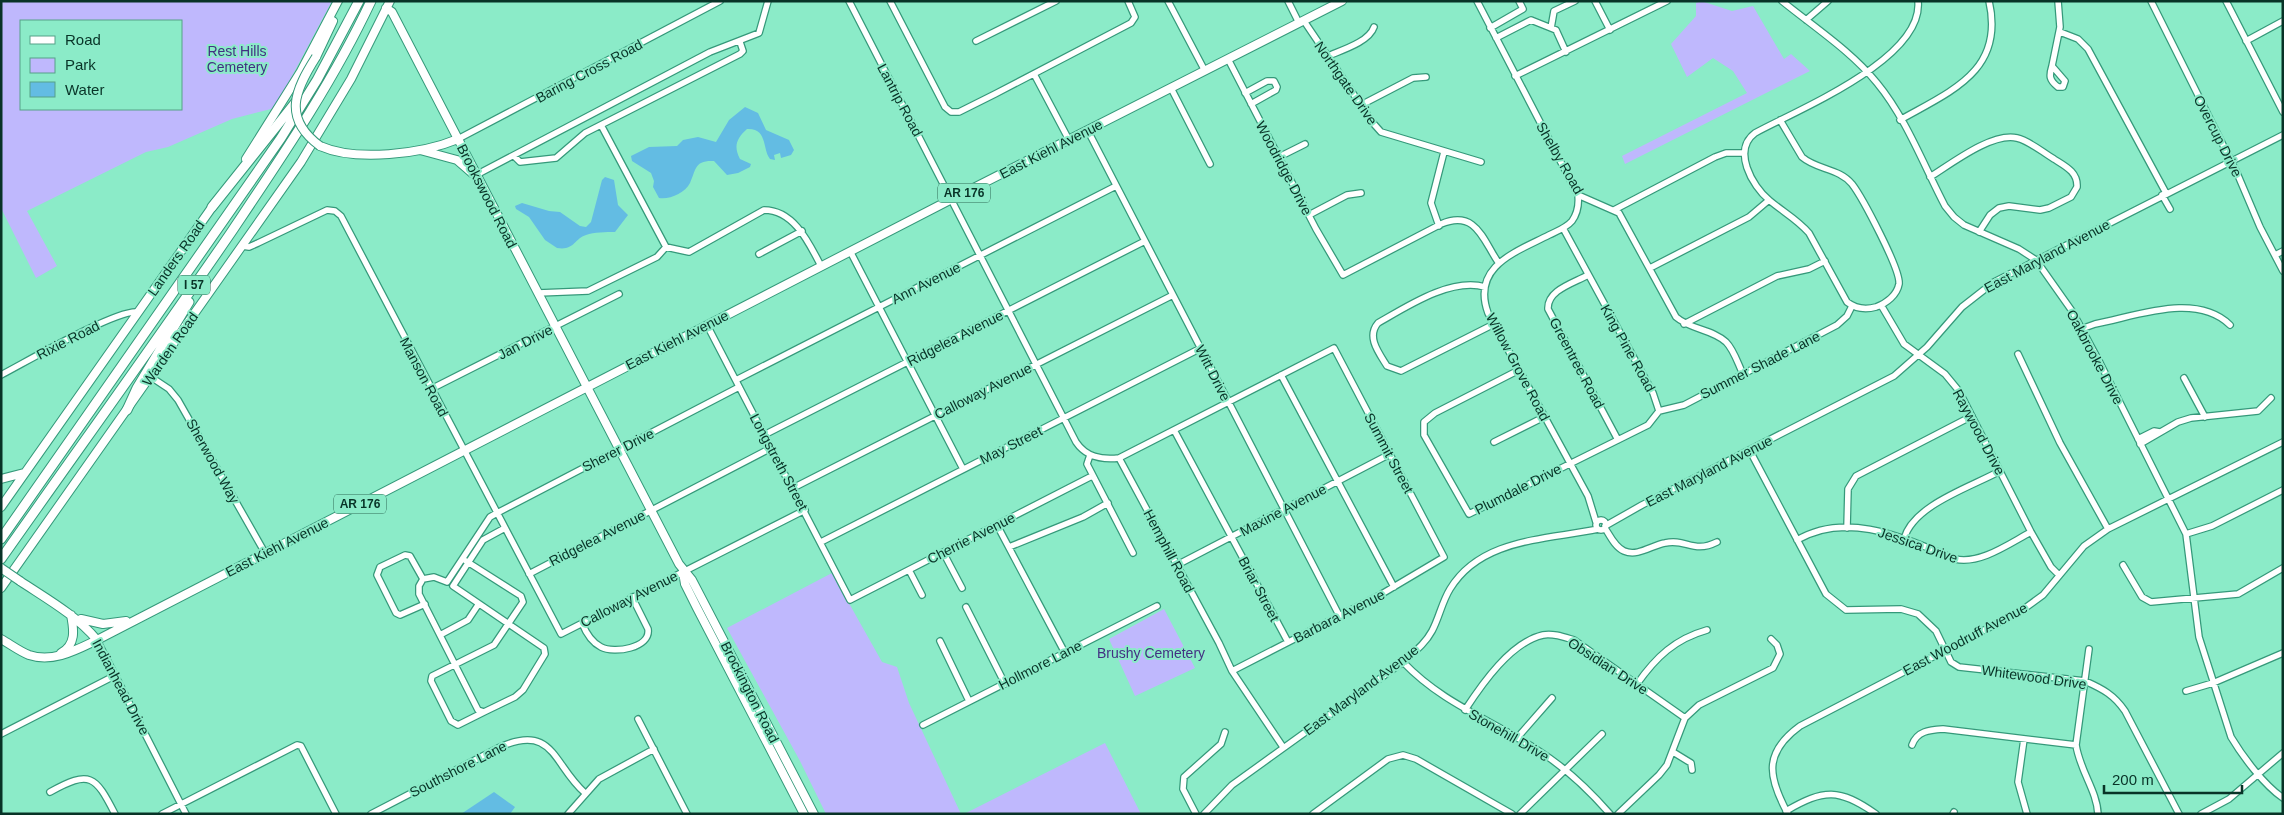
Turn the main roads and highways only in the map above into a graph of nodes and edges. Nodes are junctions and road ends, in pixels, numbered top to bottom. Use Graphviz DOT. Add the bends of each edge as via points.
graph roads {
  1 [pos="338,1"];
  2 [pos="342,1"];
  3 [pos="358,1"];
  4 [pos="371,1"];
  5 [pos="1342,1"];
  6 [pos="388,5"];
  7 [pos="317,80"];
  8 [pos="458,139"];
  9 [pos="419,150"];
  10 [pos="481,185"];
  11 [pos="212,207"];
  12 [pos="215,256"];
  13 [pos="586,387"];
  14 [pos="127,410"];
  15 [pos="26,472"];
  16 [pos="1,479"];
  17 [pos="1,484"];
  18 [pos="12,491"];
  19 [pos="1,507"];
  20 [pos="1,539"];
  21 [pos="1,559"];
  22 [pos="1,568"];
  23 [pos="683,572"];
  24 [pos="1,588"];
  25 [pos="72,615"];
  26 [pos="133,620"];
  27 [pos="1,637"];
  28 [pos="97,640"];
  29 [pos="56,656"];
  30 [pos="804,814"];
  31 [pos="814,814"];
  1 -- 11 [label="main road, Landers Road" via="280,106"];
  2 -- 9 [label="main road, bridge" via="296,93 295,109 304,132 320,146 346,154"];
  3 -- 7 [label="highway, I 57"];
  4 -- 12 [label="highway, I 57" via="320,99"];
  5 -- 13 [label="main road, East Kiehl Avenue / AR 176"];
  6 -- 8 [label="main road, Brookswood Road"];
  6 -- 14 [label="main road, Warden Road" via="326,122"];
  7 -- 11 [label="highway" via="305,90"];
  7 -- 20 [label="highway, I 57" via="264,164"];
  8 -- 9 [label="main road"];
  8 -- 10 [label="main road, Brookswood Road"];
  9 -- 10 [label="main road" via="457,160"];
  10 -- 13 [label="main road, Brookswood Road"];
  11 -- 15 [label="main road, Landers Road"];
  12 -- 14 [label="highway"];
  12 -- 21 [label="highway, I 57"];
  13 -- 23 [label="main road, Brockington Road"];
  13 -- 26 [label="main road, East Kiehl Avenue / AR 176"];
  14 -- 24 [label="main road, Warden Road"];
  15 -- 16 [label="main road"];
  15 -- 18 [label="main road, Landers Road"];
  17 -- 18 [label="main road"];
  18 -- 19 [label="main road, Landers Road"];
  22 -- 25 [label="main road, Indianhead Drive, bridge"];
  23 -- 30 [label="main road, Brockington Road" via="685,584"];
  23 -- 31 [label="main road, Brockington Road" via="692,580"];
  25 -- 26 [label="main road" via="91,623"];
  25 -- 28 [label="main road, Indianhead Drive"];
  25 -- 29 [label="main road" via="74,634 65,651"];
  26 -- 28 [label="main road, East Kiehl Avenue / AR 176"];
  27 -- 29 [label="main road, East Kiehl Avenue" via="28,654 42,658"];
  28 -- 29 [label="main road, East Kiehl Avenue"];
}
